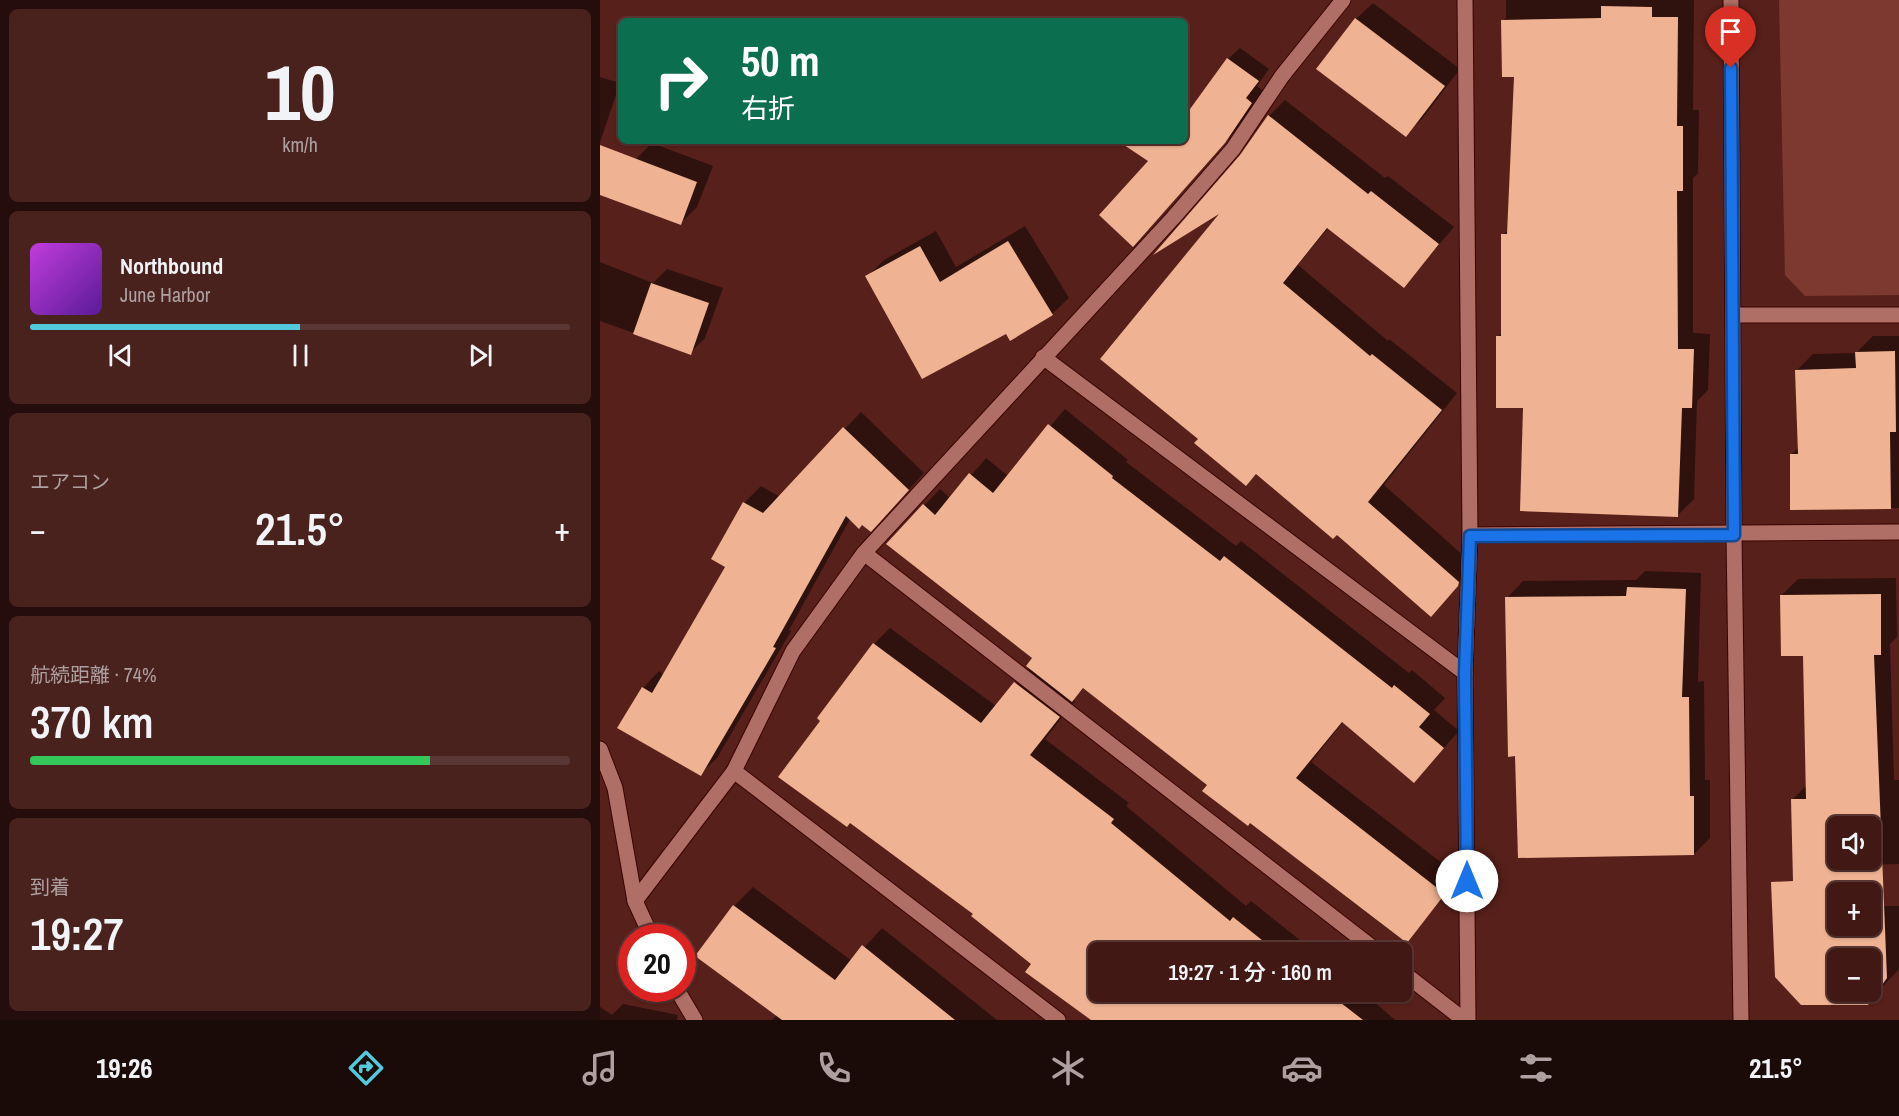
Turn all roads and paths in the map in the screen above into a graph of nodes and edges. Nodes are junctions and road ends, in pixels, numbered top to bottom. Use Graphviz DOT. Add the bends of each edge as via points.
graph roads {
  1 [pos="1343,0"];
  2 [pos="1465,0"];
  3 [pos="1731,0"];
  4 [pos="1734,315"];
  5 [pos="1899,315"];
  6 [pos="1043,357"];
  7 [pos="1899,532"];
  8 [pos="1734,535"];
  9 [pos="1470,536"];
  10 [pos="864,553"];
  11 [pos="1465,673"];
  12 [pos="600,749"];
  13 [pos="734,771"];
  14 [pos="635,902"];
  15 [pos="645,924"];
  16 [pos="1365,942"];
  17 [pos="1412,979"];
  18 [pos="684,1002"];
  19 [pos="694,1020"];
  20 [pos="1058,1020"];
  21 [pos="1466,1020"];
  22 [pos="1741,1020"];
  1 -- 6 [label="street" via="1282,76 1233,149"];
  2 -- 9 [label="street"];
  3 -- 4 [label="street"];
  4 -- 5 [label="street"];
  4 -- 8 [label="street"];
  6 -- 10 [label="street"];
  6 -- 11 [label="street"];
  7 -- 8 [label="street"];
  8 -- 9 [label="street"];
  8 -- 22 [label="street"];
  9 -- 11 [label="street"];
  10 -- 13 [label="street" via="793,651"];
  10 -- 16 [label="street"];
  11 -- 21 [label="street"];
  12 -- 14 [label="street" via="615,788"];
  13 -- 14 [label="street"];
  13 -- 20 [label="street"];
  14 -- 15 [label="street"];
  17 -- 21 [label="street"];
  18 -- 19 [label="street"];
}
